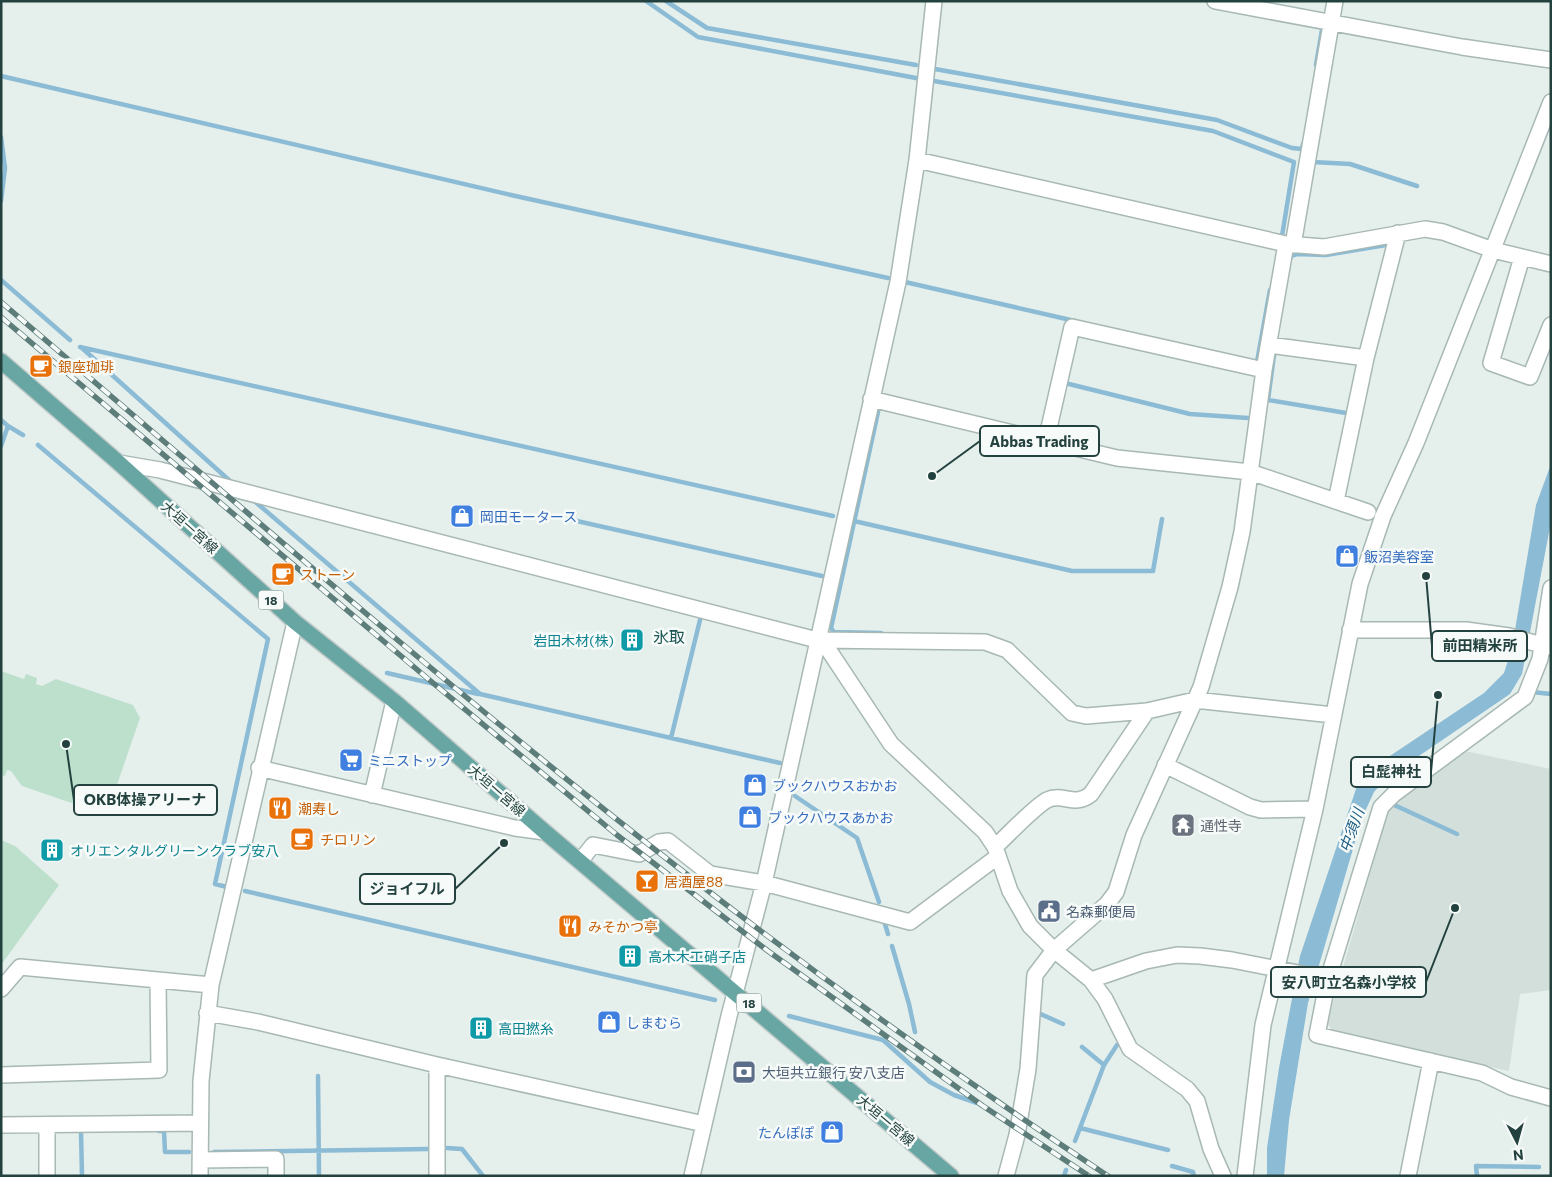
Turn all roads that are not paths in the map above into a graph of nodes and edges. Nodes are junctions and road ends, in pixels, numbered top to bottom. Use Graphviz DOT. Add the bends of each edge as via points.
graph roads {
  1 [pos="934,1"];
  2 [pos="1215,1"];
  3 [pos="1334,1"];
  4 [pos="1331,22"];
  5 [pos="1551,60"];
  6 [pos="1551,102"];
  7 [pos="1546,128"];
  8 [pos="917,160"];
  9 [pos="1398,233"];
  10 [pos="1290,244"];
  11 [pos="1493,250"];
  12 [pos="1522,257"];
  13 [pos="1551,264"];
  14 [pos="1551,325"];
  15 [pos="1269,345"];
  16 [pos="1366,358"];
  17 [pos="1,361"];
  18 [pos="1264,370"];
  19 [pos="871,399"];
  20 [pos="1046,441"];
  21 [pos="119,463"];
  22 [pos="1250,472"];
  23 [pos="1392,496"];
  24 [pos="1336,500"];
  25 [pos="1368,512"];
  26 [pos="1370,550"];
  27 [pos="1551,588"];
  28 [pos="295,622"];
  29 [pos="1350,630"];
  30 [pos="817,640"];
  31 [pos="1542,645"];
  32 [pos="1195,700"];
  33 [pos="394,701"];
  34 [pos="1147,711"];
  35 [pos="1333,715"];
  36 [pos="1165,765"];
  37 [pos="259,768"];
  38 [pos="372,795"];
  39 [pos="1314,809"];
  40 [pos="545,832"];
  41 [pos="996,852"];
  42 [pos="581,860"];
  43 [pos="764,884"];
  44 [pos="1054,950"];
  45 [pos="1284,969"];
  46 [pos="1325,978"];
  47 [pos="1091,980"];
  48 [pos="158,981"];
  49 [pos="211,985"];
  50 [pos="1,990"];
  51 [pos="735,992"];
  52 [pos="207,1013"];
  53 [pos="1431,1062"];
  54 [pos="437,1065"];
  55 [pos="1,1075"];
  56 [pos="1551,1098"];
  57 [pos="200,1123"];
  58 [pos="704,1124"];
  59 [pos="1,1125"];
  60 [pos="47,1125"];
  61 [pos="200,1160"];
  62 [pos="937,1170"];
  63 [pos="47,1176"];
  64 [pos="200,1176"];
  65 [pos="276,1176"];
  66 [pos="437,1176"];
  67 [pos="692,1176"];
  68 [pos="952,1176"];
  69 [pos="1006,1176"];
  70 [pos="1224,1176"];
  71 [pos="1245,1176"];
  72 [pos="1408,1176"];
  1 -- 8 [label="street"];
  2 -- 4 [label="street"];
  3 -- 4 [label="street"];
  4 -- 5 [label="street"];
  4 -- 10 [label="street"];
  6 -- 7 [label="street"];
  7 -- 11 [label="street"];
  8 -- 10 [label="street"];
  8 -- 19 [label="street" via="898,282"];
  9 -- 10 [label="street" via="1324,247"];
  9 -- 11 [label="street" via="1443,232"];
  9 -- 16 [label="street"];
  10 -- 15 [label="street"];
  11 -- 12 [label="street"];
  11 -- 23 [label="street"];
  12 -- 13 [label="street"];
  12 -- 14 [label="street" via="1491,363 1530,377"];
  15 -- 16 [label="street"];
  15 -- 18 [label="street"];
  16 -- 24 [label="street"];
  17 -- 21 [label="main road, 大垣一宮線 / 18"];
  18 -- 20 [label="street" via="1072,327"];
  18 -- 22 [label="street"];
  19 -- 20 [label="street"];
  19 -- 30 [label="street"];
  20 -- 22 [label="street" via="1117,458"];
  21 -- 28 [label="main road, 大垣一宮線 / 18"];
  21 -- 30 [label="street" via="160,470"];
  22 -- 24 [label="street"];
  22 -- 32 [label="street" via="1230,587"];
  23 -- 25 [label="street"];
  23 -- 26 [label="street"];
  24 -- 25 [label="street"];
  25 -- 26 [label="street"];
  26 -- 29 [label="street"];
  27 -- 31 [label="street"];
  28 -- 33 [label="main road, 大垣一宮線 / 18"];
  28 -- 37 [label="street"];
  29 -- 31 [label="street" via="1466,630"];
  29 -- 35 [label="street"];
  30 -- 34 [label="street" via="985,642 1006,650 1072,713 1086,716"];
  30 -- 41 [label="street" via="832,655 891,744 985,832"];
  30 -- 43 [label="street"];
  31 -- 46 [label="street" via="1536,672 1525,697 1380,807"];
  32 -- 34 [label="street"];
  32 -- 35 [label="street"];
  32 -- 36 [label="street"];
  33 -- 38 [label="street"];
  33 -- 40 [label="main road, 大垣一宮線 / 18"];
  34 -- 41 [label="street" via="1091,794 1076,802 1067,798 1048,800"];
  35 -- 39 [label="street"];
  36 -- 39 [label="street" via="1255,809"];
  36 -- 44 [label="street" via="1134,835 1116,892 1107,904"];
  37 -- 38 [label="street"];
  37 -- 49 [label="street"];
  38 -- 40 [label="street"];
  39 -- 45 [label="street"];
  40 -- 42 [label="main road, 大垣一宮線 / 18"];
  41 -- 43 [label="street" via="910,922"];
  41 -- 44 [label="street" via="1010,891 1030,926"];
  42 -- 43 [label="street" via="593,845 639,854 659,842 668,842 710,874"];
  42 -- 51 [label="main road, 大垣一宮線 / 18"];
  43 -- 51 [label="street"];
  44 -- 47 [label="street"];
  44 -- 69 [label="street" via="1035,975 1028,1069 1017,1135"];
  45 -- 46 [label="street"];
  45 -- 47 [label="street" via="1177,955 1146,961"];
  45 -- 71 [label="street" via="1264,1025"];
  46 -- 53 [label="street" via="1317,1035"];
  47 -- 70 [label="street" via="1105,999 1130,1048 1187,1089 1198,1101 1211,1149"];
  48 -- 49 [label="street"];
  48 -- 50 [label="street" via="20,967"];
  48 -- 55 [label="street" via="159,1070"];
  49 -- 52 [label="street"];
  51 -- 58 [label="street"];
  51 -- 62 [label="main road, 大垣一宮線 / 18"];
  52 -- 54 [label="street"];
  52 -- 57 [label="street"];
  53 -- 56 [label="street" via="1482,1073 1511,1087"];
  53 -- 72 [label="street"];
  54 -- 58 [label="street"];
  54 -- 66 [label="street"];
  57 -- 60 [label="street"];
  57 -- 61 [label="street"];
  58 -- 67 [label="street"];
  59 -- 60 [label="street"];
  60 -- 63 [label="street"];
  61 -- 64 [label="street"];
  61 -- 65 [label="street" via="276,1159"];
  62 -- 68 [label="main road, 大垣一宮線 / 18"];
}
